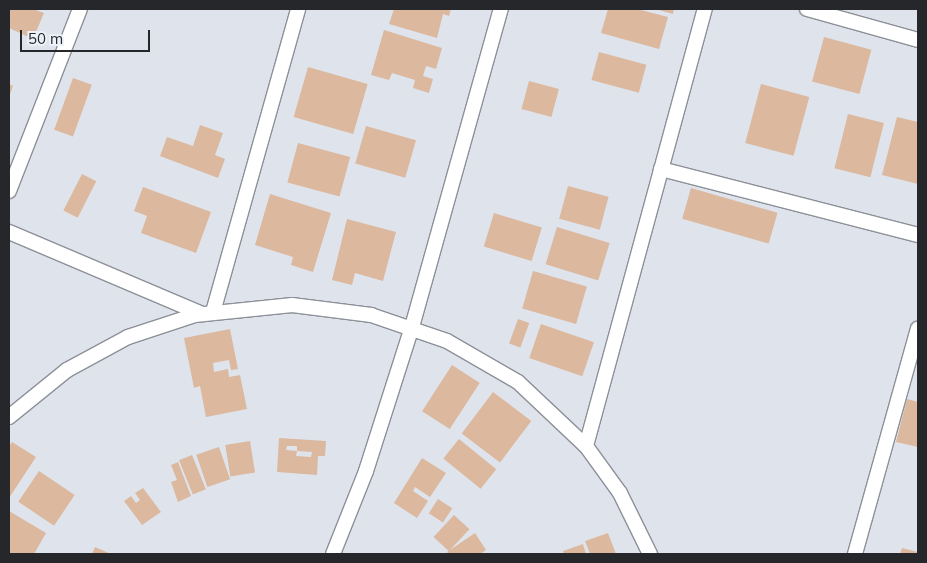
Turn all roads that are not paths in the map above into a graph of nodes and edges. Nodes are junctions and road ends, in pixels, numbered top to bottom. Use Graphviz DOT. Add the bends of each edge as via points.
graph roads {
  1 [pos="80,9"];
  2 [pos="298,9"];
  3 [pos="500,9"];
  4 [pos="705,9"];
  5 [pos="806,9"];
  6 [pos="918,40"];
  7 [pos="661,169"];
  8 [pos="9,192"];
  9 [pos="9,232"];
  10 [pos="918,236"];
  11 [pos="208,313"];
  12 [pos="412,327"];
  13 [pos="918,329"];
  14 [pos="9,417"];
  15 [pos="586,446"];
  16 [pos="333,554"];
  17 [pos="650,554"];
  18 [pos="855,554"];
  1 -- 8 [label="street"];
  2 -- 11 [label="street"];
  3 -- 12 [label="street"];
  4 -- 7 [label="street"];
  5 -- 6 [label="street"];
  7 -- 10 [label="street"];
  7 -- 15 [label="street"];
  9 -- 11 [label="street"];
  11 -- 12 [label="street" via="292,305 371,315"];
  11 -- 14 [label="street" via="119,342 67,370"];
  12 -- 15 [label="street" via="447,341 518,382"];
  12 -- 16 [label="street" via="366,471"];
  13 -- 18 [label="street"];
  15 -- 17 [label="street" via="620,493"];
}
